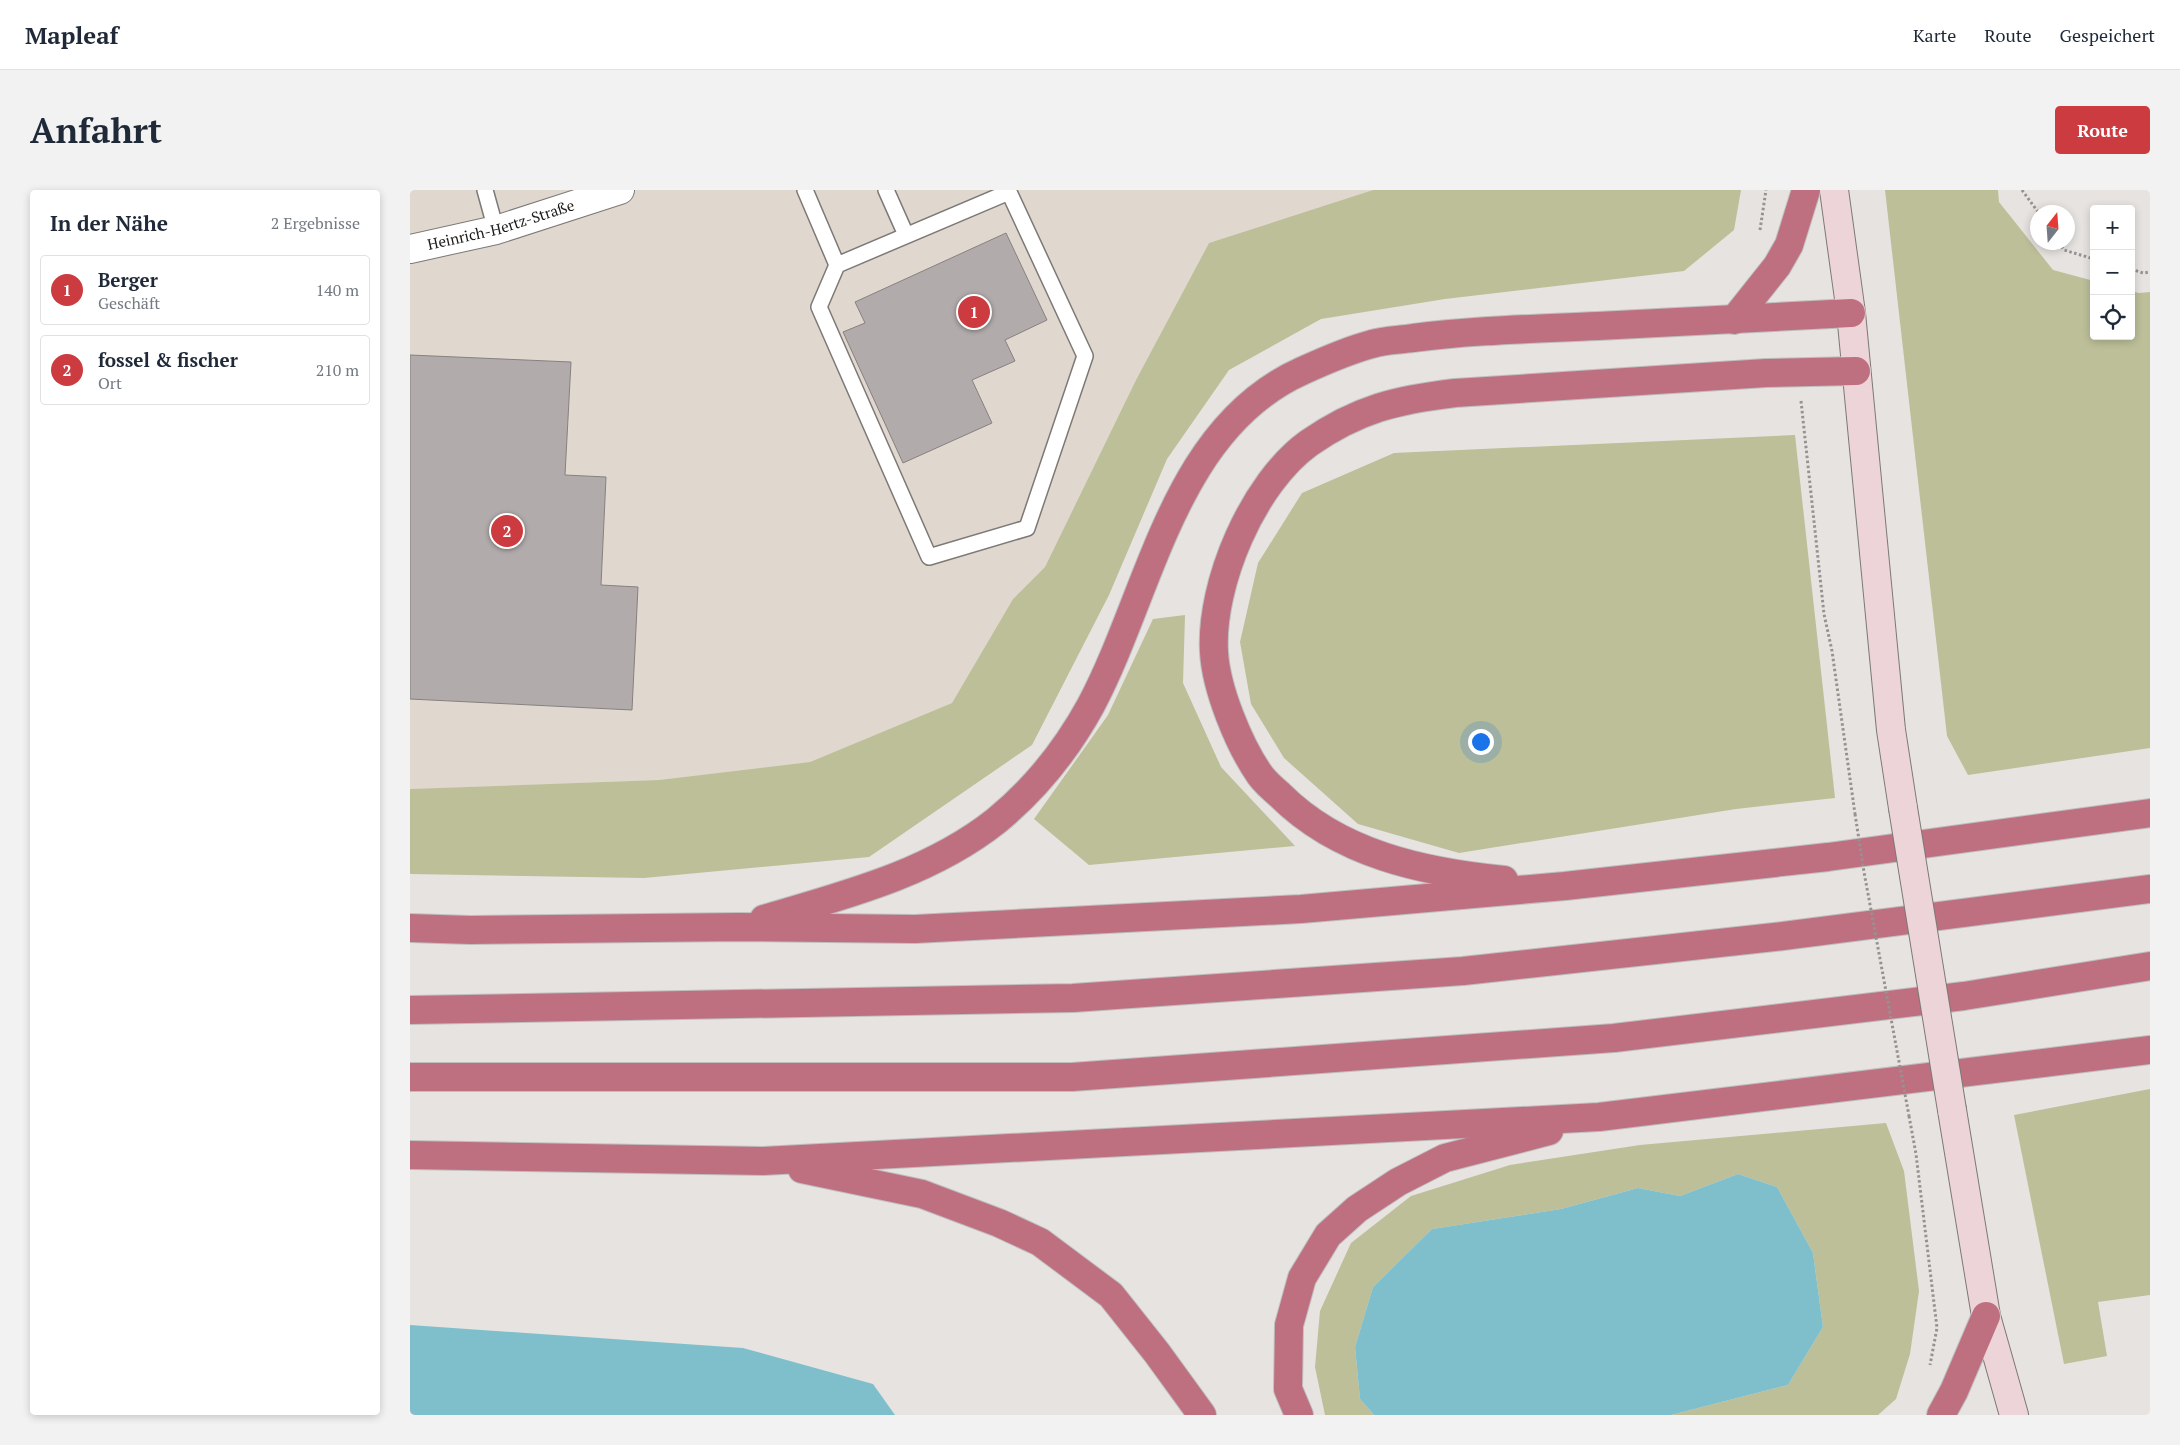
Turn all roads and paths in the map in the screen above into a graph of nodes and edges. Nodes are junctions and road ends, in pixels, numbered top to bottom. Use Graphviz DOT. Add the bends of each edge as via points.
graph roads {
  1 [pos="485,190"];
  2 [pos="620,190"];
  3 [pos="806,190"];
  4 [pos="886,190"];
  5 [pos="1766,190"];
  6 [pos="1806,190"];
  7 [pos="1834,190"];
  8 [pos="2022,190"];
  9 [pos="2033,205"];
  10 [pos="496,230"];
  11 [pos="906,235"];
  12 [pos="410,249"];
  13 [pos="2064,250"];
  14 [pos="2090,258"];
  15 [pos="837,265"];
  16 [pos="1776,266"];
  17 [pos="2135,270"];
  18 [pos="2150,272"];
  19 [pos="1851,313"];
  20 [pos="1734,320"];
  21 [pos="1856,371"];
  22 [pos="1797,372"];
  23 [pos="2150,813"];
  24 [pos="1565,886"];
  25 [pos="2150,889"];
  26 [pos="739,927"];
  27 [pos="410,928"];
  28 [pos="2150,966"];
  29 [pos="410,1010"];
  30 [pos="2150,1050"];
  31 [pos="410,1077"];
  32 [pos="1599,1117"];
  33 [pos="410,1155"];
  34 [pos="763,1161"];
  35 [pos="1986,1316"];
  36 [pos="1954,1391"];
  37 [pos="1202,1415"];
  38 [pos="1299,1415"];
  39 [pos="1941,1415"];
  40 [pos="2014,1415"];
  1 -- 10 [label="lane"];
  2 -- 10 [label="street, Heinrich-Hertz-Straße"];
  3 -- 15 [label="lane"];
  4 -- 11 [label="lane"];
  5 -- 16 [label="path" via="1756,248"];
  6 -- 16 [label="highway" via="1789,245"];
  7 -- 19 [label="main road"];
  8 -- 9 [label="path"];
  10 -- 12 [label="street, Heinrich-Hertz-Straße"];
  11 -- 15 [label="lane"];
  11 -- 15 [label="lane" via="1009,192 1085,356 1027,528 929,557 819,307"];
  13 -- 14 [label="path"];
  16 -- 20 [label="highway"];
  17 -- 18 [label="path"];
  19 -- 20 [label="highway"];
  19 -- 21 [label="main road"];
  20 -- 26 [label="highway" via="1444,334 1373,344 1299,372 1237,417 1208,450 1183,489 1092,703 1065,749 1028,791 958,848 912,871 859,891"];
  21 -- 22 [label="highway"];
  21 -- 35 [label="main road, bridge" via="1891,730"];
  22 -- 24 [label="highway" via="1455,393 1409,398 1370,409 1308,444 1286,464 1252,509 1238,539 1216,615 1214,652 1222,693 1234,727 1260,776 1290,805 1325,831 1364,851 1406,864 1484,878"];
  22 -- 36 [label="path, bridge" via="1824,614 1864,872 1916,1154 1937,1328 1930,1368 1934,1377"];
  23 -- 24 [label="highway" via="1828,857"];
  24 -- 26 [label="highway" via="1301,909 915,929"];
  25 -- 29 [label="highway" via="1784,936 1463,970 1083,998"];
  26 -- 27 [label="highway"];
  28 -- 31 [label="highway" via="1964,996 1614,1038 1072,1077"];
  30 -- 32 [label="highway"];
  32 -- 34 [label="highway"];
  32 -- 38 [label="highway" via="1445,1158 1398,1182 1357,1209 1328,1235 1302,1278 1289,1325 1288,1389"];
  33 -- 34 [label="highway"];
  34 -- 37 [label="highway" via="922,1194 1040,1242 1111,1295"];
  35 -- 36 [label="highway"];
  35 -- 40 [label="main road"];
  36 -- 39 [label="highway"];
}
